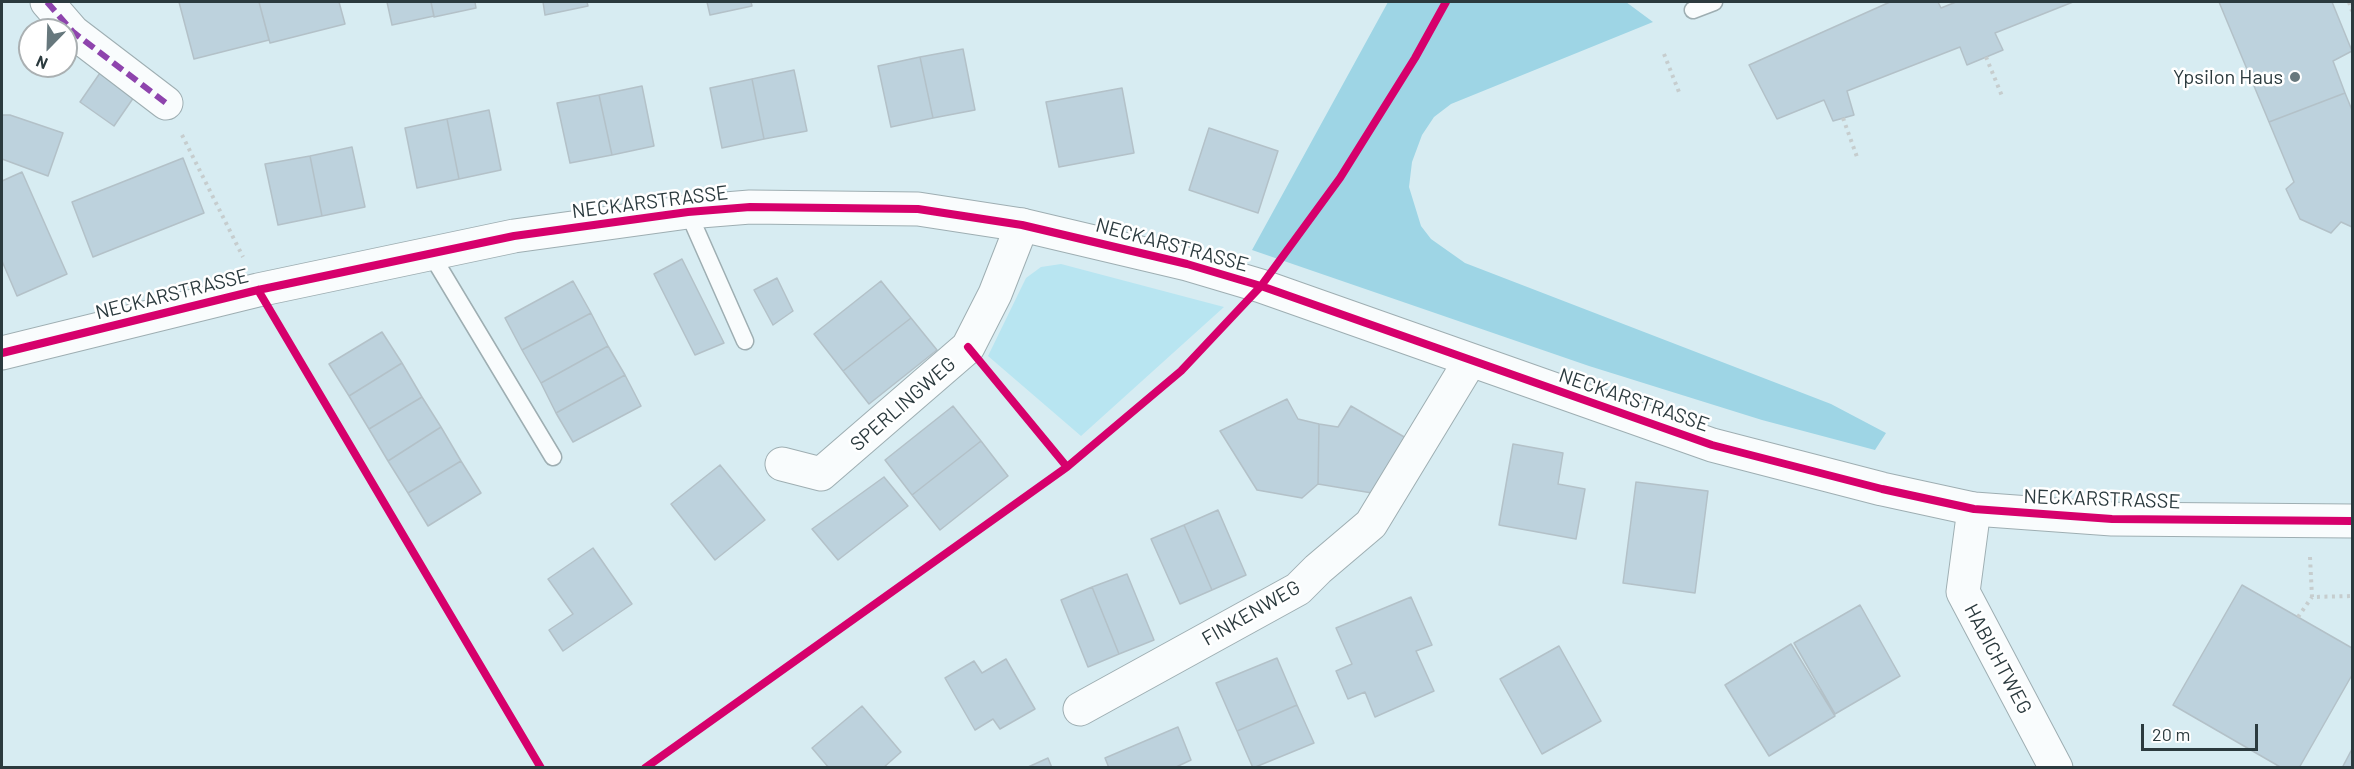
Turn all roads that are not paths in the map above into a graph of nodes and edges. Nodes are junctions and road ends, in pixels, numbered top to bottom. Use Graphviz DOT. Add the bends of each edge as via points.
graph roads {
  1 [pos="47,2"];
  2 [pos="1714,2"];
  3 [pos="1693,10"];
  4 [pos="166,103"];
  5 [pos="688,212"];
  6 [pos="1022,225"];
  7 [pos="431,254"];
  8 [pos="745,340"];
  9 [pos="2,353"];
  10 [pos="1470,361"];
  11 [pos="554,457"];
  12 [pos="782,464"];
  13 [pos="1974,509"];
  14 [pos="2352,521"];
  15 [pos="1080,709"];
  16 [pos="2056,768"];
  1 -- 4 [label="street" via="74,32"];
  2 -- 3 [label="lane"];
  5 -- 6 [label="street, NECKARSTRASSE" via="750,207 906,209"];
  5 -- 7 [label="street, NECKARSTRASSE" via="514,236"];
  5 -- 8 [label="lane"];
  6 -- 10 [label="street, NECKARSTRASSE" via="1099,241 1261,286"];
  6 -- 12 [label="street, SPERLINGWEG" via="996,294 968,347 821,474"];
  7 -- 9 [label="street, NECKARSTRASSE" via="258,290"];
  7 -- 11 [label="lane"];
  10 -- 13 [label="street, NECKARSTRASSE" via="1712,445"];
  10 -- 15 [label="street, FINKENWEG" via="1371,524 1298,590"];
  13 -- 14 [label="street, NECKARSTRASSE" via="2112,519"];
  13 -- 16 [label="street, HABICHTWEG" via="1963,592"];
}
